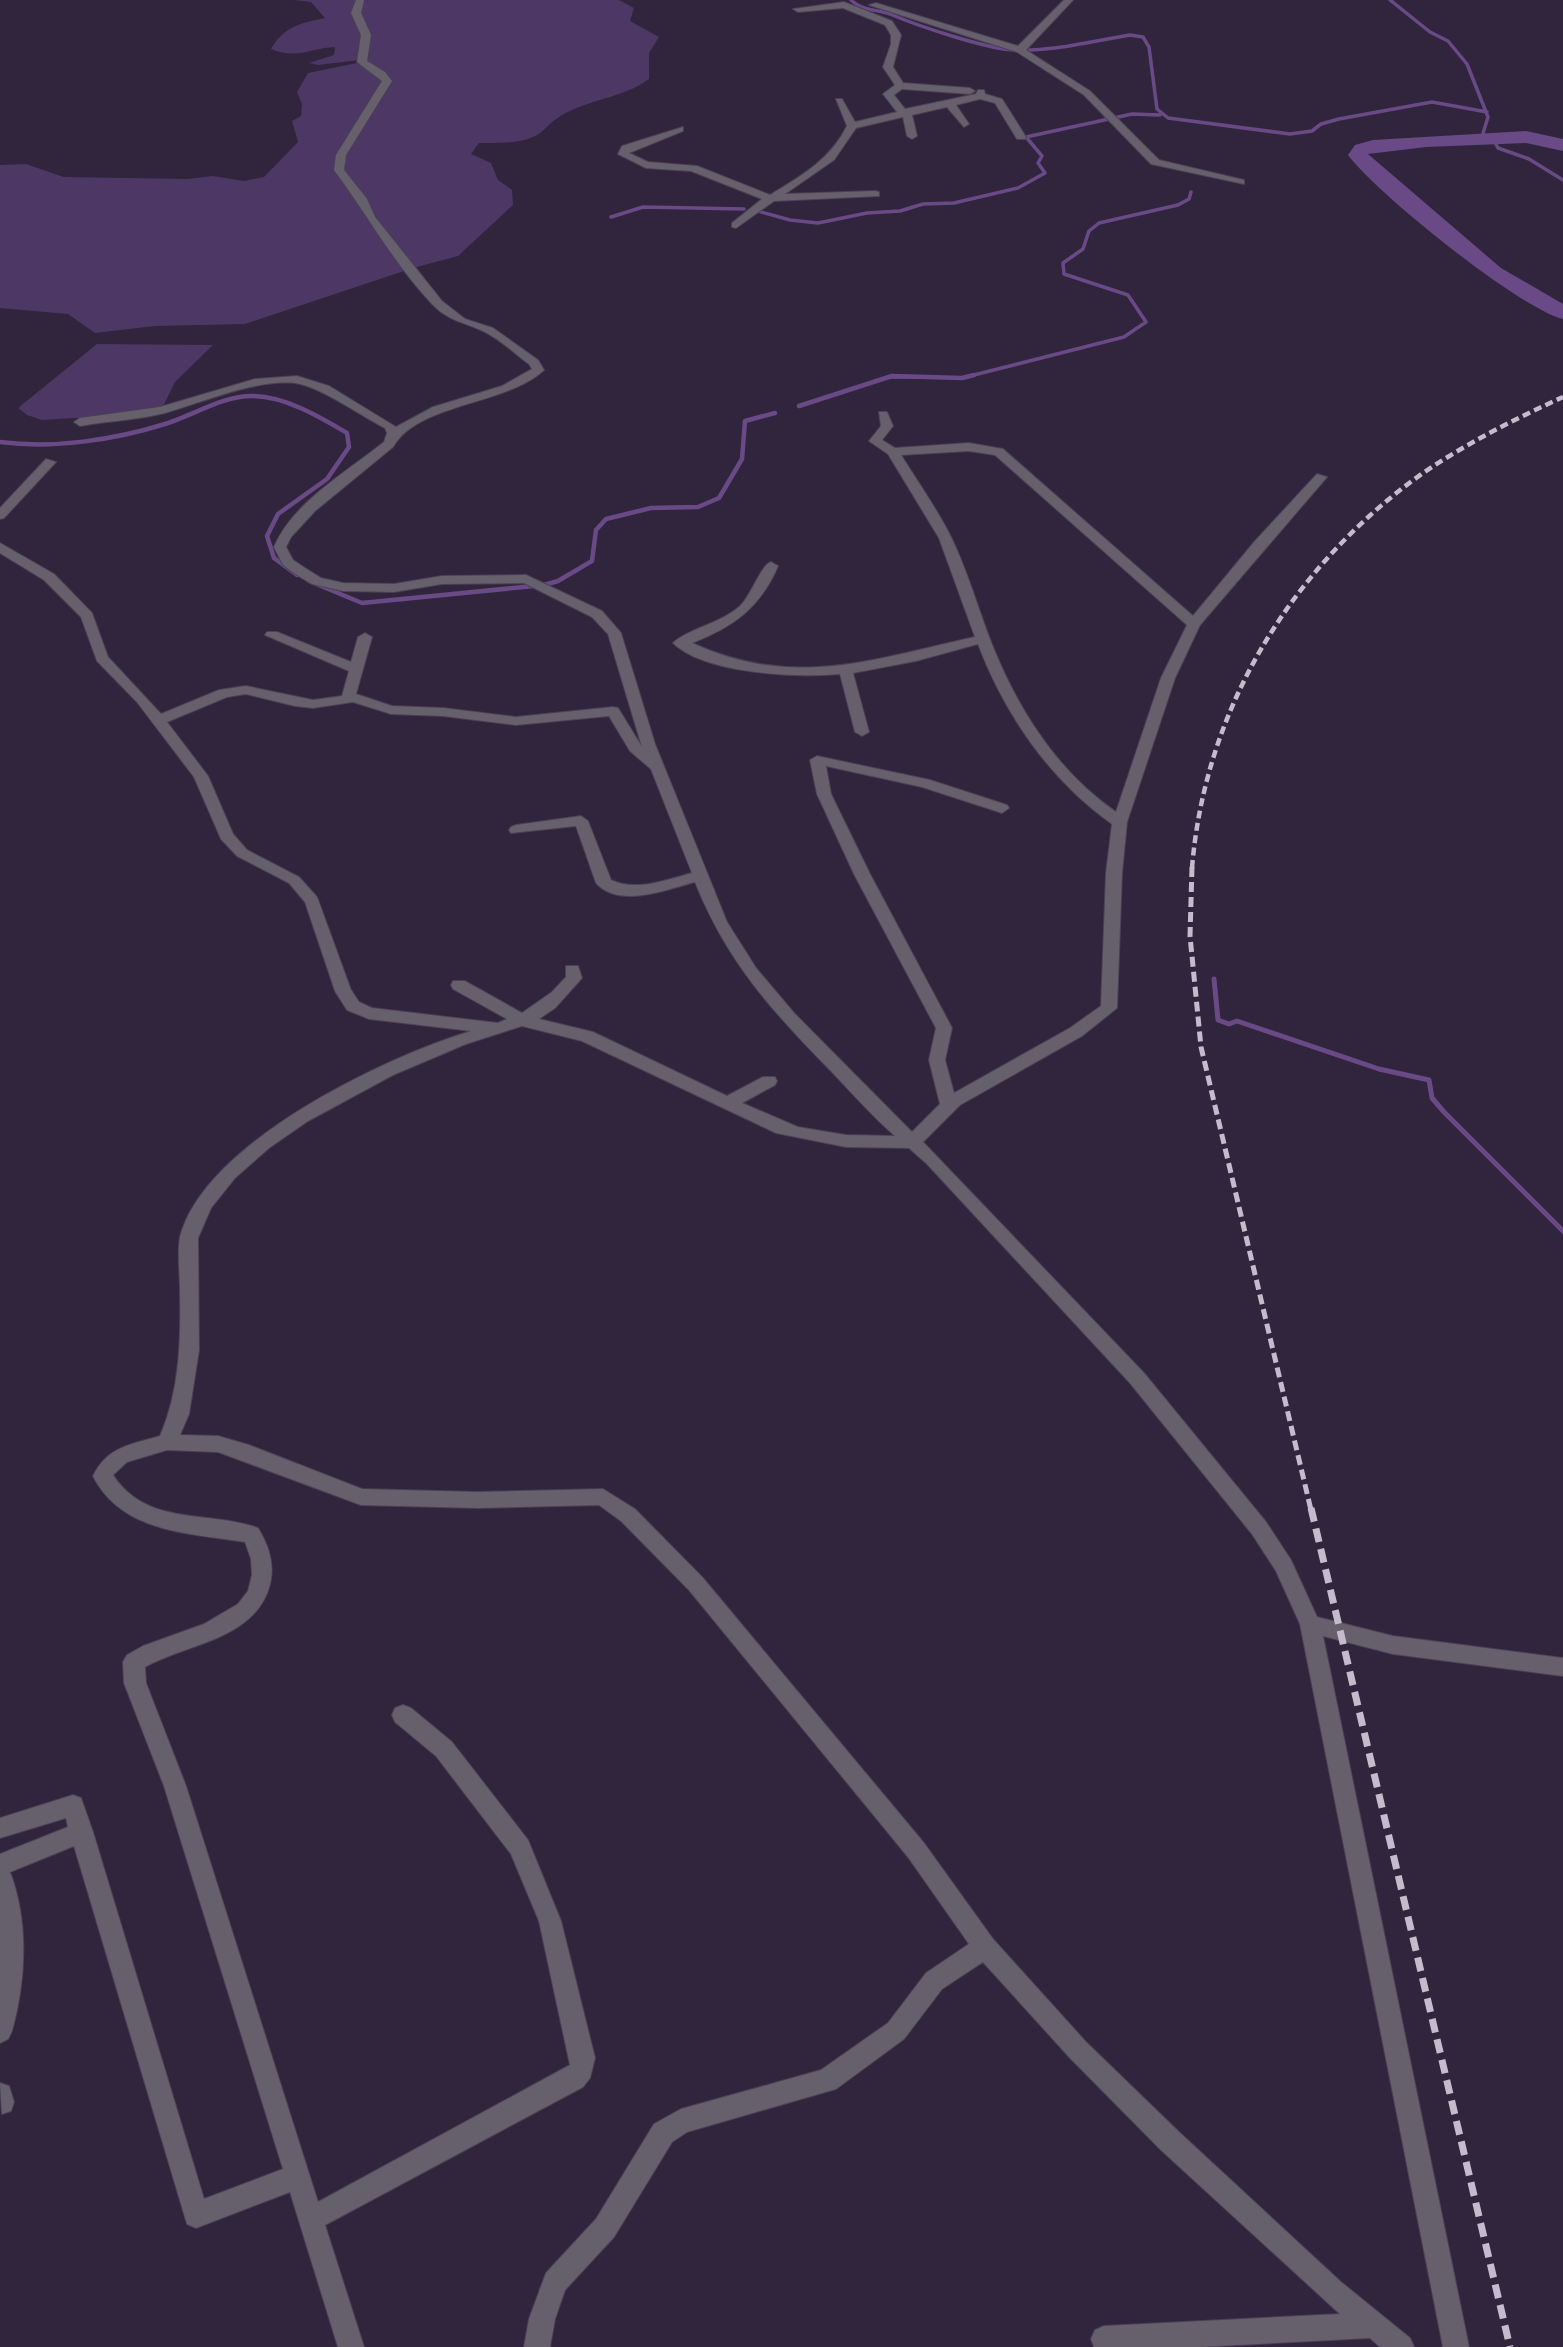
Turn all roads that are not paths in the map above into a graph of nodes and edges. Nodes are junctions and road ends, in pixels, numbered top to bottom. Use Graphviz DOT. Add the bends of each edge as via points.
graph roads {
  1 [pos="360,0"];
  2 [pos="860,0"];
  3 [pos="1069,0"];
  4 [pos="798,9"];
  5 [pos="1020,50"];
  6 [pos="900,86"];
  7 [pos="980,96"];
  8 [pos="839,101"];
  9 [pos="949,102"];
  10 [pos="904,112"];
  11 [pos="964,124"];
  12 [pos="852,126"];
  13 [pos="680,129"];
  14 [pos="912,136"];
  15 [pos="1021,137"];
  16 [pos="1240,182"];
  17 [pos="875,194"];
  18 [pos="769,198"];
  19 [pos="736,225"];
  20 [pos="883,415"];
  21 [pos="80,422"];
  22 [pos="393,433"];
  23 [pos="893,452"];
  24 [pos="50,462"];
  25 [pos="1321,477"];
  26 [pos="0,515"];
  27 [pos="0,547"];
  28 [pos="771,566"];
  29 [pos="1194,624"];
  30 [pos="272,635"];
  31 [pos="365,637"];
  32 [pos="984,639"];
  33 [pos="845,668"];
  34 [pos="356,669"];
  35 [pos="348,699"];
  36 [pos="159,720"];
  37 [pos="862,732"];
  38 [pos="658,769"];
  39 [pos="1002,808"];
  40 [pos="1120,822"];
  41 [pos="516,830"];
  42 [pos="700,876"];
  43 [pos="572,970"];
  44 [pos="459,985"];
  45 [pos="523,1021"];
  46 [pos="497,1028"];
  47 [pos="769,1081"];
  48 [pos="728,1102"];
  49 [pos="950,1106"];
  50 [pos="912,1142"];
  51 [pos="167,1442"];
  52 [pos="1310,1624"];
  53 [pos="1563,1667"];
  54 [pos="403,1715"];
  55 [pos="0,1828"];
  56 [pos="82,1832"];
  57 [pos="0,1865"];
  58 [pos="0,1876"];
  59 [pos="985,1947"];
  60 [pos="0,2031"];
  61 [pos="298,2176"];
  62 [pos="311,2219"];
  63 [pos="1375,2325"];
  64 [pos="1104,2339"];
  65 [pos="1455,2339"];
  66 [pos="351,2347"];
  67 [pos="537,2347"];
  68 [pos="1401,2347"];
  1 -- 22 [label="street" via="356,13 367,40 362,62 387,81 341,155 339,170 362,198 370,218 438,303 461,321 489,330 534,362 538,370 506,388 437,410"];
  2 -- 5 [label="street"];
  3 -- 5 [label="street"];
  4 -- 6 [label="street" via="844,5 889,23 896,44 888,67"];
  5 -- 16 [label="street" via="1087,93 1160,165"];
  6 -- 7 [label="street" via="981,92"];
  6 -- 10 [label="street" via="888,94"];
  7 -- 9 [label="street"];
  7 -- 15 [label="street" via="999,100"];
  8 -- 12 [label="street"];
  9 -- 10 [label="street"];
  9 -- 11 [label="street"];
  10 -- 12 [label="street"];
  10 -- 14 [label="street"];
  12 -- 18 [label="street" via="847,140 820,167"];
  13 -- 18 [label="street" via="635,144 623,154 646,166 694,169"];
  17 -- 18 [label="street"];
  18 -- 19 [label="street"];
  20 -- 23 [label="street" via="887,426 875,441"];
  21 -- 22 [label="street" via="161,410 255,383 297,380 325,388 390,426"];
  22 -- 38 [label="street" via="389,444 288,530 280,547 288,562 317,581 362,589 526,579 597,614 614,633"];
  23 -- 29 [label="street" via="969,447 999,452"];
  23 -- 32 [label="street" via="945,538"];
  24 -- 26 [label="street"];
  25 -- 29 [label="street"];
  27 -- 36 [label="street" via="49,577 87,616 102,659"];
  28 -- 33 [label="street" via="742,614 680,643 756,670"];
  29 -- 40 [label="street" via="1168,678"];
  30 -- 34 [label="street"];
  31 -- 34 [label="street"];
  32 -- 33 [label="street" via="918,657"];
  32 -- 40 [label="street" via="1031,733 1075,787"];
  33 -- 37 [label="street"];
  34 -- 35 [label="street"];
  35 -- 36 [label="street" via="313,704 246,690 224,693"];
  35 -- 38 [label="street" via="391,709 516,721 612,711 635,748"];
  36 -- 46 [label="street" via="201,776 226,836 242,853 293,880 312,901 343,991 353,1006 369,1013"];
  38 -- 42 [label="street"];
  39 -- 49 [label="street" via="925,783 817,760 824,794 944,1028 937,1060"];
  40 -- 49 [label="street" via="1109,1008"];
  41 -- 42 [label="street" via="581,821 604,883 622,890"];
  42 -- 50 [label="street" via="719,922 750,972 788,1017"];
  43 -- 45 [label="street" via="573,978 543,1009"];
  44 -- 45 [label="street"];
  45 -- 46 [label="street"];
  45 -- 48 [label="street" via="587,1037"];
  46 -- 51 [label="street" via="460,1040 335,1098 274,1137 212,1191 189,1238 190,1350 181,1403"];
  47 -- 48 [label="street"];
  48 -- 50 [label="street" via="782,1129 813,1137 874,1144"];
  49 -- 50 [label="street"];
  50 -- 52 [label="street" via="1137,1378 1259,1528 1284,1566"];
  51 -- 59 [label="street" via="218,1444 361,1497 603,1497 628,1515 696,1584 916,1850"];
  51 -- 61 [label="street" via="142,1447 109,1465 103,1476 109,1489 120,1502 156,1518 251,1534 258,1545 261,1586 248,1610 239,1616 212,1632 150,1650 134,1662 135,1682 175,1786"];
  52 -- 53 [label="street" via="1393,1645"];
  52 -- 65 [label="street"];
  54 -- 62 [label="street" via="444,1749 520,1847 550,1921 582,2070"];
  55 -- 56 [label="street" via="73,1805"];
  56 -- 57 [label="street"];
  56 -- 61 [label="street" via="196,2215"];
  58 -- 60 [label="street" via="13,1937 13,1979"];
  59 -- 63 [label="street" via="1078,2050 1170,2141"];
  59 -- 67 [label="street" via="934,1981 896,2031 828,2080 681,2121 663,2133 605,2228 555,2282"];
  61 -- 62 [label="street"];
  62 -- 66 [label="street"];
  63 -- 64 [label="street"];
  63 -- 68 [label="street"];
}
